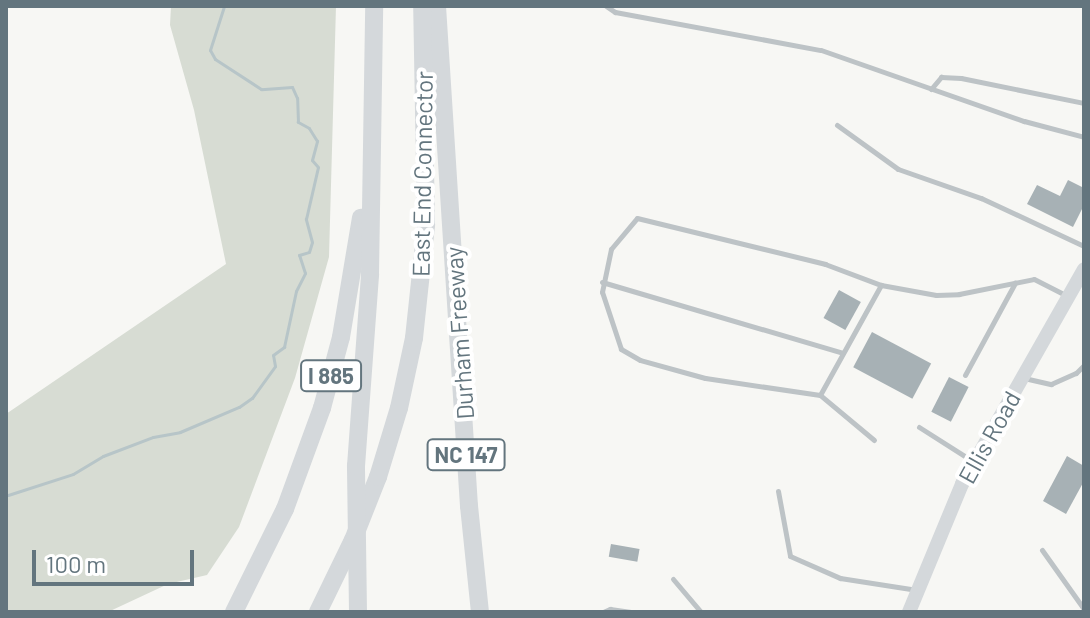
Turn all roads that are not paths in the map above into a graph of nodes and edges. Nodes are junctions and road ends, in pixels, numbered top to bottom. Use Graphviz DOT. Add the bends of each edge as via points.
graph roads {
  1 [pos="374,6"];
  2 [pos="422,6"];
  3 [pos="437,6"];
  4 [pos="606,6"];
  5 [pos="931,89"];
  6 [pos="1084,103"];
  7 [pos="372,124"];
  8 [pos="837,125"];
  9 [pos="1084,137"];
  10 [pos="1084,246"];
  11 [pos="1084,269"];
  12 [pos="602,282"];
  13 [pos="1015,283"];
  14 [pos="881,285"];
  15 [pos="1069,296"];
  16 [pos="843,353"];
  17 [pos="1084,365"];
  18 [pos="965,375"];
  19 [pos="1023,377"];
  20 [pos="820,395"];
  21 [pos="919,427"];
  22 [pos="874,440"];
  23 [pos="975,462"];
  24 [pos="778,491"];
  25 [pos="1042,550"];
  26 [pos="673,579"];
  27 [pos="918,590"];
  28 [pos="1084,609"];
  29 [pos="234,612"];
  30 [pos="318,612"];
  31 [pos="358,612"];
  32 [pos="480,612"];
  33 [pos="603,612"];
  34 [pos="631,612"];
  35 [pos="701,612"];
  36 [pos="909,612"];
  1 -- 7 [label="highway, I 885"];
  2 -- 30 [label="highway, East End Connector" via="424,263 407,373 378,477"];
  3 -- 32 [label="highway, Durham Freeway / NC 147"];
  4 -- 5 [label="lane" via="615,12 821,50"];
  5 -- 6 [label="lane" via="941,77 961,78"];
  5 -- 9 [label="lane"];
  7 -- 29 [label="highway, I 885" via="355,263 332,373 290,498"];
  7 -- 31 [label="highway" via="370,274 355,478"];
  8 -- 10 [label="lane" via="898,169 981,198"];
  11 -- 15 [label="main road, Ellis Road"];
  12 -- 14 [label="lane" via="611,249 637,218 825,264"];
  12 -- 16 [label="lane"];
  12 -- 20 [label="lane" via="617,342 640,360 705,378"];
  13 -- 14 [label="lane" via="936,295"];
  13 -- 15 [label="lane" via="1034,279"];
  13 -- 18 [label="lane"];
  14 -- 16 [label="lane"];
  15 -- 19 [label="main road, Ellis Road"];
  16 -- 20 [label="lane"];
  17 -- 19 [label="lane" via="1051,384"];
  19 -- 23 [label="main road, Ellis Road"];
  20 -- 22 [label="lane"];
  21 -- 23 [label="lane"];
  23 -- 27 [label="main road, Ellis Road"];
  24 -- 27 [label="lane" via="790,556 840,578"];
  25 -- 28 [label="lane"];
  26 -- 35 [label="lane"];
  27 -- 36 [label="main road, Ellis Road"];
  33 -- 34 [label="lane"];
}
